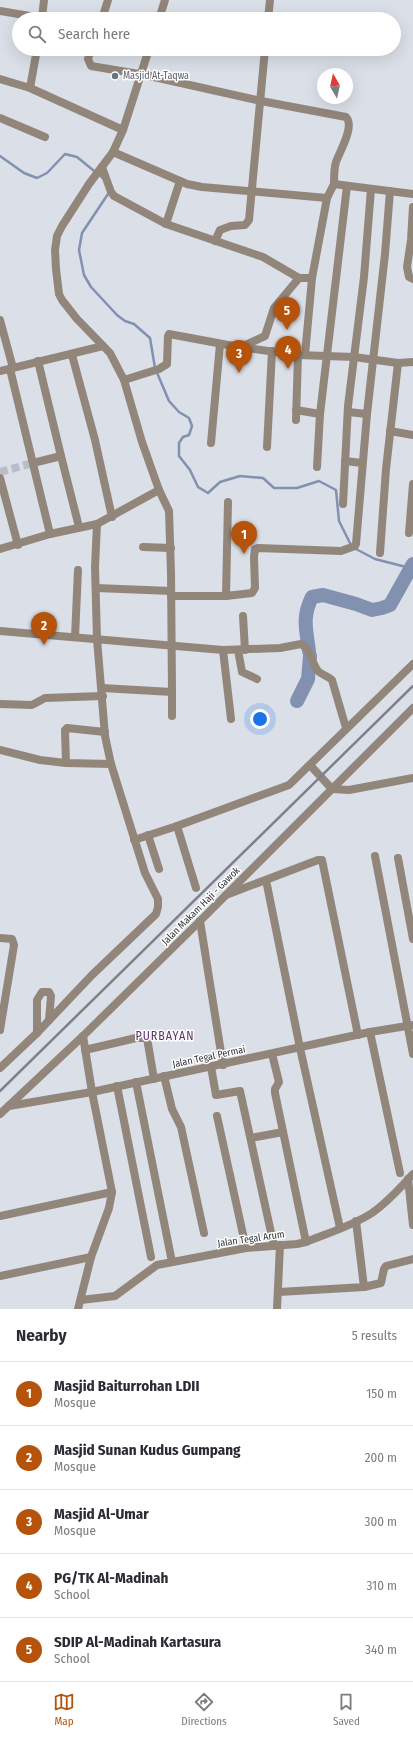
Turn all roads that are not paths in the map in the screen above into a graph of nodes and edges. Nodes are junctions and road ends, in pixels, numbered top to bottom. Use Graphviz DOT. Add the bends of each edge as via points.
graph roads {
  1 [pos="44,0"];
  2 [pos="108,0"];
  3 [pos="165,0"];
  4 [pos="270,0"];
  5 [pos="0,11"];
  6 [pos="43,12"];
  7 [pos="104,12"];
  8 [pos="161,12"];
  9 [pos="269,12"];
  10 [pos="12,13"];
  11 [pos="36,56"];
  12 [pos="89,56"];
  13 [pos="146,56"];
  14 [pos="264,56"];
  15 [pos="140,74"];
  16 [pos="0,79"];
  17 [pos="30,88"];
  18 [pos="261,101"];
  19 [pos="0,118"];
  20 [pos="123,130"];
  21 [pos="44,137"];
  22 [pos="112,152"];
  23 [pos="101,168"];
  24 [pos="180,181"];
  25 [pos="334,184"];
  26 [pos="348,186"];
  27 [pos="371,189"];
  28 [pos="390,191"];
  29 [pos="252,192"];
  30 [pos="413,194"];
  31 [pos="327,198"];
  32 [pos="413,207"];
  33 [pos="166,224"];
  34 [pos="412,240"];
  35 [pos="215,241"];
  36 [pos="299,278"];
  37 [pos="312,278"];
  38 [pos="413,279"];
  39 [pos="0,320"];
  40 [pos="220,344"];
  41 [pos="104,346"];
  42 [pos="239,347"];
  43 [pos="272,351"];
  44 [pos="72,355"];
  45 [pos="302,355"];
  46 [pos="327,357"];
  47 [pos="354,357"];
  48 [pos="372,360"];
  49 [pos="38,361"];
  50 [pos="413,362"];
  51 [pos="398,363"];
  52 [pos="11,368"];
  53 [pos="0,371"];
  54 [pos="124,380"];
  55 [pos="296,410"];
  56 [pos="348,412"];
  57 [pos="320,414"];
  58 [pos="367,414"];
  59 [pos="296,420"];
  60 [pos="390,432"];
  61 [pos="413,435"];
  62 [pos="211,442"];
  63 [pos="267,447"];
  64 [pos="61,456"];
  65 [pos="345,461"];
  66 [pos="33,463"];
  67 [pos="362,463"];
  68 [pos="317,467"];
  69 [pos="0,478"];
  70 [pos="413,484"];
  71 [pos="158,490"];
  72 [pos="228,502"];
  73 [pos="343,504"];
  74 [pos="112,517"];
  75 [pos="96,524"];
  76 [pos="79,527"];
  77 [pos="409,533"];
  78 [pos="50,534"];
  79 [pos="18,545"];
  80 [pos="143,547"];
  81 [pos="171,548"];
  82 [pos="0,549"];
  83 [pos="380,553"];
  84 [pos="78,570"];
  85 [pos="96,588"];
  86 [pos="171,593"];
  87 [pos="226,596"];
  88 [pos="243,616"];
  89 [pos="0,631"];
  90 [pos="75,637"];
  91 [pos="97,639"];
  92 [pos="171,645"];
  93 [pos="223,650"];
  94 [pos="241,650"];
  95 [pos="413,664"];
  96 [pos="257,680"];
  97 [pos="102,692"];
  98 [pos="172,692"];
  99 [pos="0,704"];
  100 [pos="413,708"];
  101 [pos="172,716"];
  102 [pos="231,719"];
  103 [pos="346,728"];
  104 [pos="105,732"];
  105 [pos="0,750"];
  106 [pos="66,763"];
  107 [pos="111,764"];
  108 [pos="310,765"];
  109 [pos="413,778"];
  110 [pos="332,790"];
  111 [pos="177,826"];
  112 [pos="148,835"];
  113 [pos="134,840"];
  114 [pos="375,856"];
  115 [pos="398,858"];
  116 [pos="159,869"];
  117 [pos="268,885"];
  118 [pos="196,888"];
  119 [pos="226,895"];
  120 [pos="200,921"];
  121 [pos="0,938"];
  122 [pos="413,938"];
  123 [pos="49,1020"];
  124 [pos="410,1025"];
  125 [pos="0,1030"];
  126 [pos="370,1032"];
  127 [pos="37,1033"];
  128 [pos="358,1035"];
  129 [pos="83,1036"];
  130 [pos="300,1048"];
  131 [pos="85,1050"];
  132 [pos="272,1054"];
  133 [pos="413,1054"];
  134 [pos="223,1064"];
  135 [pos="211,1067"];
  136 [pos="0,1068"];
  137 [pos="164,1076"];
  138 [pos="154,1079"];
  139 [pos="136,1082"];
  140 [pos="118,1086"];
  141 [pos="92,1092"];
  142 [pos="8,1106"];
  143 [pos="0,1114"];
  144 [pos="217,1116"];
  145 [pos="283,1132"];
  146 [pos="251,1138"];
  147 [pos="400,1173"];
  148 [pos="411,1176"];
  149 [pos="112,1192"];
  150 [pos="412,1215"];
  151 [pos="0,1216"];
  152 [pos="356,1221"];
  153 [pos="413,1225"];
  154 [pos="340,1228"];
  155 [pos="204,1233"];
  156 [pos="306,1242"];
  157 [pos="277,1245"];
  158 [pos="246,1248"];
  159 [pos="91,1257"];
  160 [pos="151,1257"];
  161 [pos="413,1260"];
  162 [pos="172,1262"];
  163 [pos="0,1276"];
  164 [pos="364,1287"];
  165 [pos="279,1292"];
  166 [pos="81,1300"];
  167 [pos="78,1309"];
  168 [pos="277,1309"];
  1 -- 6 [label="street"];
  2 -- 7 [label="street"];
  3 -- 8 [label="street"];
  4 -- 9 [label="street"];
  5 -- 10 [label="street"];
  11 -- 17 [label="street"];
  12 -- 15 [label="street" via="91,66"];
  13 -- 15 [label="street"];
  14 -- 18 [label="street"];
  15 -- 18 [label="street"];
  15 -- 20 [label="street"];
  16 -- 17 [label="street"];
  17 -- 20 [label="street"];
  18 -- 25 [label="street" via="348,118 349,129 335,163"];
  18 -- 29 [label="street"];
  19 -- 21 [label="street"];
  20 -- 22 [label="street"];
  22 -- 23 [label="street"];
  22 -- 24 [label="street"];
  23 -- 33 [label="street" via="114,196"];
  23 -- 41 [label="street" via="62,226 55,250 59,294 67,307"];
  24 -- 29 [label="street" via="202,187"];
  24 -- 33 [label="street"];
  25 -- 26 [label="street"];
  25 -- 31 [label="street"];
  26 -- 27 [label="street"];
  26 -- 46 [label="street"];
  27 -- 28 [label="street"];
  27 -- 47 [label="street"];
  28 -- 30 [label="street"];
  28 -- 48 [label="street"];
  29 -- 31 [label="street"];
  29 -- 35 [label="street" via="248,223 220,230"];
  31 -- 37 [label="street"];
  32 -- 34 [label="street"];
  33 -- 35 [label="street"];
  34 -- 38 [label="street" via="407,267 409,277"];
  35 -- 36 [label="street" via="263,257"];
  36 -- 37 [label="street"];
  36 -- 42 [label="street" via="274,308 265,336"];
  37 -- 45 [label="street"];
  39 -- 52 [label="street"];
  40 -- 42 [label="street"];
  40 -- 54 [label="street" via="169,334 168,363"];
  40 -- 62 [label="street"];
  41 -- 44 [label="street"];
  41 -- 54 [label="street"];
  42 -- 43 [label="street"];
  43 -- 45 [label="street"];
  43 -- 63 [label="street"];
  44 -- 49 [label="street"];
  44 -- 74 [label="street"];
  45 -- 46 [label="street"];
  45 -- 55 [label="street"];
  46 -- 47 [label="street"];
  46 -- 57 [label="street"];
  47 -- 48 [label="street"];
  47 -- 56 [label="street"];
  48 -- 51 [label="street"];
  48 -- 58 [label="street"];
  49 -- 52 [label="street"];
  49 -- 64 [label="street"];
  50 -- 51 [label="street"];
  51 -- 60 [label="street"];
  52 -- 53 [label="street"];
  52 -- 66 [label="street"];
  54 -- 71 [label="street"];
  55 -- 57 [label="street"];
  55 -- 59 [label="street"];
  56 -- 58 [label="street"];
  56 -- 65 [label="street"];
  57 -- 68 [label="street"];
  58 -- 67 [label="street"];
  60 -- 61 [label="street"];
  60 -- 83 [label="street"];
  64 -- 66 [label="street"];
  64 -- 76 [label="street"];
  65 -- 67 [label="street"];
  65 -- 73 [label="street"];
  66 -- 78 [label="street"];
  67 -- 87 [label="street" via="355,546 341,550 255,549 254,590 247,594"];
  69 -- 79 [label="street"];
  70 -- 77 [label="street"];
  71 -- 74 [label="street"];
  71 -- 81 [label="street" via="169,511"];
  72 -- 87 [label="street"];
  74 -- 75 [label="street"];
  75 -- 76 [label="street"];
  75 -- 85 [label="street"];
  76 -- 78 [label="street"];
  78 -- 79 [label="street"];
  79 -- 82 [label="street"];
  80 -- 81 [label="street"];
  81 -- 86 [label="street"];
  84 -- 90 [label="street"];
  85 -- 86 [label="street"];
  85 -- 91 [label="street"];
  86 -- 87 [label="street"];
  86 -- 92 [label="street"];
  88 -- 94 [label="street"];
  89 -- 90 [label="street"];
  90 -- 91 [label="street"];
  91 -- 92 [label="street"];
  91 -- 97 [label="street"];
  92 -- 93 [label="street"];
  92 -- 98 [label="street"];
  93 -- 94 [label="street"];
  93 -- 102 [label="street"];
  94 -- 96 [label="street" via="242,672"];
  94 -- 103 [label="street" via="301,644 305,646 319,672 332,680"];
  95 -- 103 [label="street"];
  97 -- 98 [label="street"];
  97 -- 99 [label="street" via="45,698 32,705"];
  97 -- 104 [label="street"];
  98 -- 101 [label="street"];
  100 -- 110 [label="street, Jalan Makam Haji - Gawok"];
  103 -- 108 [label="street"];
  104 -- 106 [label="street" via="67,728"];
  104 -- 107 [label="street"];
  105 -- 106 [label="street" via="40,760"];
  106 -- 107 [label="street"];
  107 -- 113 [label="street"];
  108 -- 110 [label="street"];
  108 -- 111 [label="street" via="284,788"];
  109 -- 110 [label="street" via="349,790"];
  110 -- 119 [label="street, Jalan Makam Haji - Gawok"];
  111 -- 112 [label="street"];
  111 -- 118 [label="street"];
  112 -- 113 [label="street"];
  112 -- 116 [label="street"];
  113 -- 123 [label="street" via="144,873 158,899 156,914"];
  114 -- 124 [label="street"];
  115 -- 122 [label="street"];
  117 -- 130 [label="street"];
  119 -- 120 [label="street, Jalan Makam Haji - Gawok"];
  119 -- 128 [label="street" via="322,860"];
  120 -- 129 [label="street, Jalan Makam Haji - Gawok"];
  120 -- 134 [label="street"];
  121 -- 125 [label="street" via="12,939 14,945"];
  123 -- 127 [label="street"];
  123 -- 127 [label="street" via="51,996 49,992 42,992 38,1000"];
  124 -- 126 [label="street, Jalan Tegal Permai"];
  124 -- 133 [label="street"];
  126 -- 128 [label="street, Jalan Tegal Permai"];
  126 -- 147 [label="street"];
  127 -- 136 [label="street"];
  128 -- 130 [label="street, Jalan Tegal Permai"];
  129 -- 131 [label="street"];
  129 -- 142 [label="street, Jalan Makam Haji - Gawok"];
  130 -- 132 [label="street, Jalan Tegal Permai"];
  130 -- 154 [label="street"];
  131 -- 138 [label="street" via="136,1038 147,1038"];
  131 -- 141 [label="street"];
  132 -- 134 [label="street, Jalan Tegal Permai"];
  132 -- 145 [label="street" via="279,1082 275,1091"];
  134 -- 135 [label="street, Jalan Tegal Permai"];
  135 -- 137 [label="street, Jalan Tegal Permai"];
  135 -- 146 [label="street" via="216,1095 240,1090"];
  137 -- 138 [label="street, Jalan Tegal Permai"];
  137 -- 155 [label="street" via="172,1109 181,1127"];
  138 -- 139 [label="street, Jalan Tegal Permai"];
  139 -- 140 [label="street, Jalan Tegal Permai"];
  139 -- 162 [label="street"];
  140 -- 141 [label="street, Jalan Tegal Permai"];
  140 -- 160 [label="street"];
  141 -- 142 [label="street, Jalan Tegal Permai"];
  141 -- 149 [label="street"];
  142 -- 143 [label="street, Jalan Makam Haji - Gawok"];
  144 -- 158 [label="street"];
  145 -- 146 [label="street"];
  145 -- 156 [label="street"];
  146 -- 157 [label="street"];
  148 -- 150 [label="street"];
  148 -- 152 [label="street, Jalan Tegal Arum" via="381,1206"];
  149 -- 151 [label="street"];
  149 -- 159 [label="street" via="109,1208"];
  150 -- 153 [label="street"];
  152 -- 154 [label="street, Jalan Tegal Arum"];
  152 -- 164 [label="street"];
  154 -- 156 [label="street, Jalan Tegal Arum"];
  156 -- 157 [label="street, Jalan Tegal Arum"];
  157 -- 158 [label="street, Jalan Tegal Arum"];
  157 -- 165 [label="street"];
  158 -- 162 [label="street, Jalan Tegal Arum"];
  159 -- 163 [label="street"];
  159 -- 166 [label="street"];
  161 -- 164 [label="street" via="386,1266 381,1283"];
  162 -- 166 [label="street, Jalan Tegal Arum" via="154,1266 115,1296"];
  164 -- 165 [label="street"];
  165 -- 168 [label="street"];
  166 -- 167 [label="street"];
}
